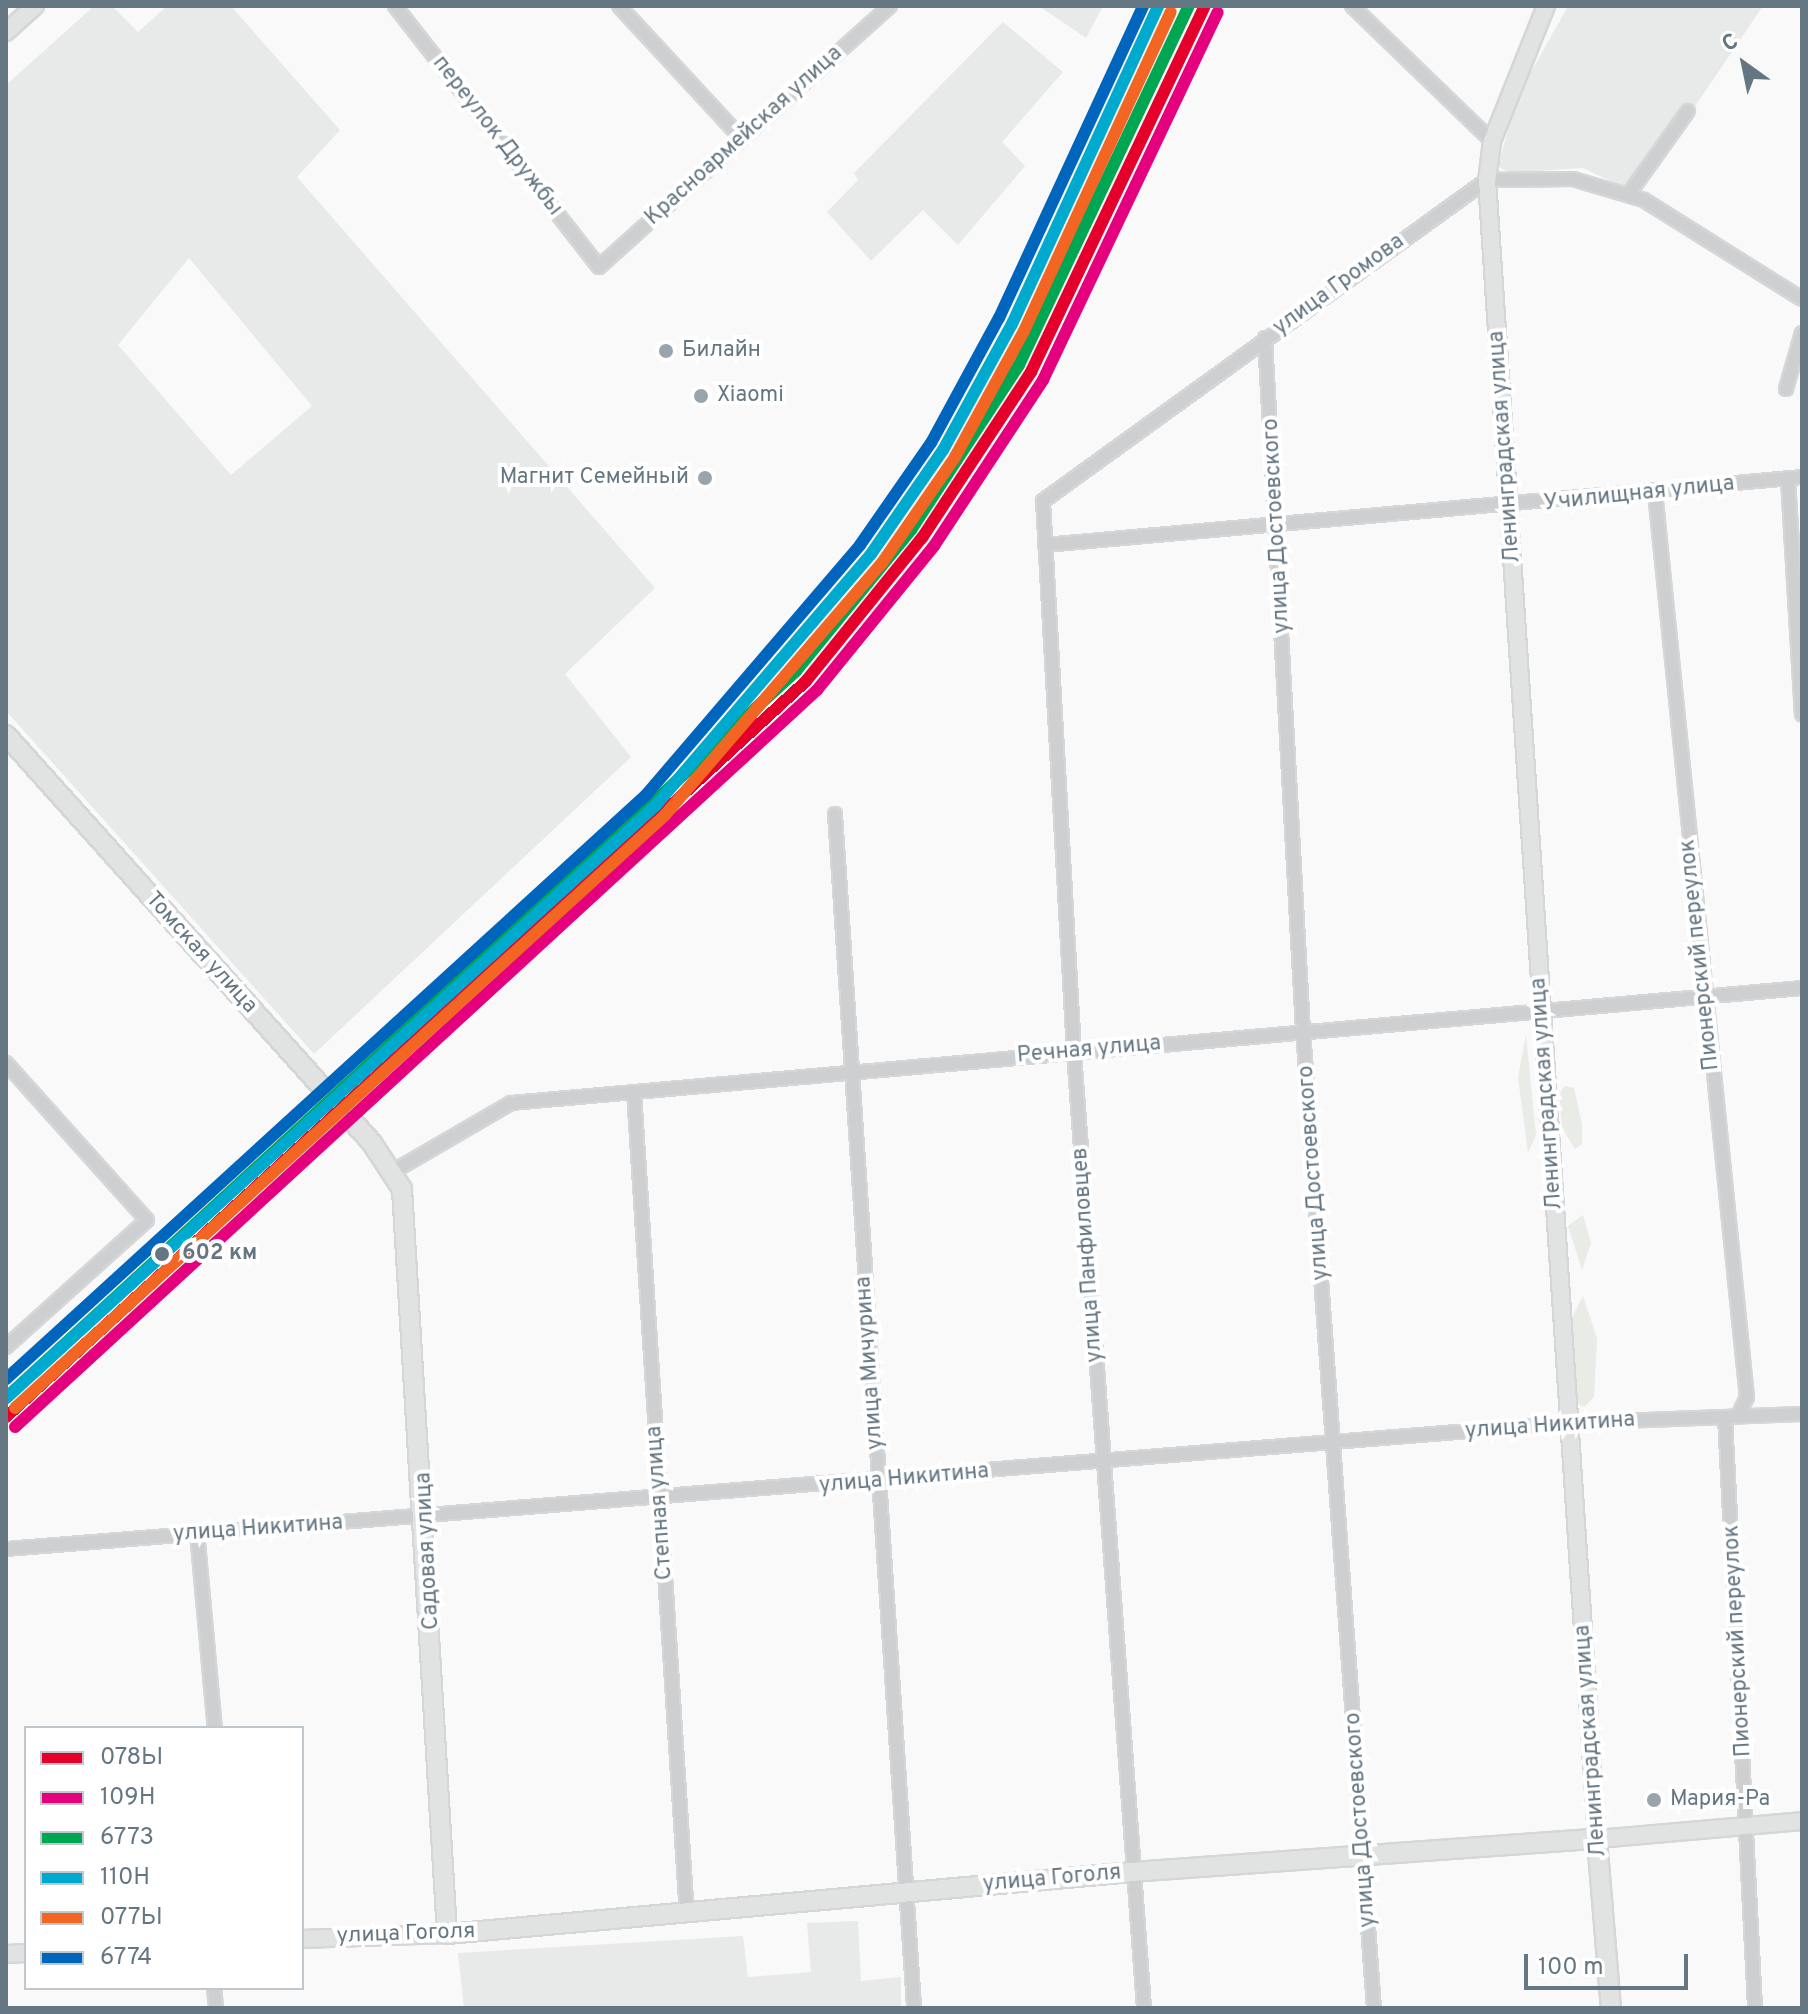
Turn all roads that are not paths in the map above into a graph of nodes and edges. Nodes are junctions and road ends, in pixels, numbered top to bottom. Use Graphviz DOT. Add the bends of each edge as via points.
graph roads {
  1 [pos="35,6"];
  2 [pos="395,6"];
  3 [pos="619,6"];
  4 [pos="890,6"];
  5 [pos="1352,6"];
  6 [pos="1546,6"];
  7 [pos="6,32"];
  8 [pos="1688,111"];
  9 [pos="742,139"];
  10 [pos="1492,141"];
  11 [pos="1487,180"];
  12 [pos="1628,195"];
  13 [pos="599,267"];
  14 [pos="1802,299"];
  15 [pos="1802,333"];
  16 [pos="1265,338"];
  17 [pos="1786,389"];
  18 [pos="1795,478"];
  19 [pos="1655,492"];
  20 [pos="1043,501"];
  21 [pos="1509,507"];
  22 [pos="1278,526"];
  23 [pos="1045,545"];
  24 [pos="1802,715"];
  25 [pos="6,735"];
  26 [pos="835,814"];
  27 [pos="1802,988"];
  28 [pos="1704,996"];
  29 [pos="1541,1008"];
  30 [pos="1303,1030"];
  31 [pos="1074,1052"];
  32 [pos="6,1063"];
  33 [pos="851,1073"];
  34 [pos="634,1092"];
  35 [pos="394,1171"];
  36 [pos="6,1347"];
  37 [pos="1802,1414"];
  38 [pos="1732,1417"];
  39 [pos="1569,1423"];
  40 [pos="1334,1443"];
  41 [pos="1102,1462"];
  42 [pos="878,1481"];
  43 [pos="660,1499"];
  44 [pos="427,1519"];
  45 [pos="197,1532"];
  46 [pos="6,1549"];
  47 [pos="215,1726"];
  48 [pos="1802,1821"];
  49 [pos="1748,1823"];
  50 [pos="1597,1839"];
  51 [pos="1364,1854"];
  52 [pos="1132,1872"];
  53 [pos="909,1891"];
  54 [pos="687,1915"];
  55 [pos="447,1934"];
  56 [pos="304,1939"];
  57 [pos="914,2008"];
  58 [pos="1144,2008"];
  59 [pos="1374,2008"];
  60 [pos="1611,2008"];
  61 [pos="1755,2008"];
  1 -- 7 [label="street"];
  2 -- 13 [label="street, переулок Дружбы"];
  3 -- 9 [label="street"];
  4 -- 9 [label="street, Красноармейская улица"];
  5 -- 10 [label="street"];
  6 -- 10 [label="street"];
  8 -- 12 [label="street"];
  9 -- 13 [label="street, Красноармейская улица"];
  10 -- 11 [label="street"];
  11 -- 12 [label="street" via="1573,179"];
  11 -- 16 [label="street, улица Громова"];
  11 -- 21 [label="street, Ленинградская улица"];
  12 -- 14 [label="street" via="1704,233"];
  15 -- 17 [label="street"];
  16 -- 20 [label="street, улица Громова"];
  16 -- 22 [label="street, улица Достоевского"];
  18 -- 19 [label="street, Училищная улица"];
  18 -- 24 [label="street"];
  19 -- 21 [label="street, Училищная улица"];
  19 -- 28 [label="street, Пионерский переулок"];
  20 -- 23 [label="street, улица Панфиловцев"];
  21 -- 22 [label="street, Училищная улица"];
  21 -- 29 [label="street, Ленинградская улица"];
  22 -- 23 [label="street, Училищная улица"];
  22 -- 30 [label="street, улица Достоевского"];
  23 -- 31 [label="street, улица Панфиловцев"];
  25 -- 35 [label="main road, Томская улица"];
  26 -- 33 [label="street, улица Мичурина"];
  27 -- 28 [label="street, Речная улица"];
  28 -- 29 [label="street, Речная улица"];
  28 -- 38 [label="street, Пионерский переулок" via="1747,1397"];
  29 -- 30 [label="street, Речная улица"];
  29 -- 39 [label="street, Ленинградская улица"];
  30 -- 31 [label="street, Речная улица"];
  30 -- 40 [label="street, улица Достоевского"];
  31 -- 33 [label="street, Речная улица"];
  31 -- 41 [label="street, улица Панфиловцев"];
  32 -- 36 [label="street" via="147,1220"];
  33 -- 34 [label="street, Речная улица"];
  33 -- 42 [label="street, улица Мичурина"];
  34 -- 35 [label="street, Речная улица" via="511,1103"];
  34 -- 43 [label="street, Степная улица"];
  35 -- 44 [label="main road, Садовая улица" via="410,1250"];
  37 -- 38 [label="street, улица Никитина"];
  38 -- 39 [label="street, улица Никитина"];
  38 -- 49 [label="street, Пионерский переулок"];
  39 -- 40 [label="street, улица Никитина"];
  39 -- 50 [label="street, Ленинградская улица"];
  40 -- 41 [label="street, улица Никитина"];
  40 -- 51 [label="street, улица Достоевского"];
  41 -- 42 [label="street, улица Никитина"];
  41 -- 52 [label="street, улица Панфиловцев"];
  42 -- 43 [label="street, улица Никитина"];
  42 -- 53 [label="street, улица Мичурина"];
  43 -- 44 [label="street, улица Никитина"];
  43 -- 54 [label="street, Степная улица"];
  44 -- 45 [label="street, улица Никитина"];
  44 -- 55 [label="main road, Садовая улица"];
  45 -- 46 [label="street, улица Никитина"];
  45 -- 47 [label="street"];
  48 -- 49 [label="street, улица Гоголя"];
  49 -- 50 [label="street, улица Гоголя"];
  49 -- 61 [label="street, Пионерский переулок"];
  50 -- 51 [label="main road, улица Гоголя"];
  50 -- 60 [label="main road, Ленинградская улица"];
  51 -- 52 [label="main road, улица Гоголя"];
  51 -- 59 [label="street, улица Достоевского"];
  52 -- 53 [label="main road, улица Гоголя"];
  52 -- 58 [label="street, улица Панфиловцев"];
  53 -- 54 [label="main road, улица Гоголя"];
  53 -- 57 [label="street, улица Мичурина"];
  54 -- 55 [label="main road, улица Гоголя"];
  55 -- 56 [label="street, улица Гоголя"];
}
